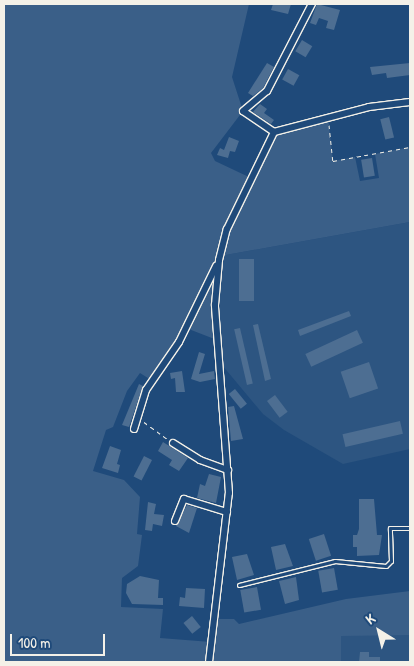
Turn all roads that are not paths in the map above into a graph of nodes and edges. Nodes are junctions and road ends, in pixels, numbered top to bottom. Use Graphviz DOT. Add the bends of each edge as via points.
graph roads {
  1 [pos="312,4"];
  2 [pos="410,102"];
  3 [pos="274,132"];
  4 [pos="218,260"];
  5 [pos="134,429"];
  6 [pos="173,443"];
  7 [pos="228,470"];
  8 [pos="227,512"];
  9 [pos="175,522"];
  10 [pos="410,528"];
  11 [pos="239,585"];
  12 [pos="209,662"];
  1 -- 3 [label="street" via="267,91 243,111"];
  2 -- 3 [label="street" via="328,116"];
  3 -- 4 [label="street" via="236,208"];
  4 -- 5 [label="street" via="179,342 151,380"];
  4 -- 7 [label="street" via="215,305 217,358"];
  6 -- 7 [label="street" via="206,462"];
  7 -- 8 [label="street"];
  8 -- 9 [label="street" via="184,499"];
  8 -- 12 [label="street"];
  10 -- 11 [label="lane" via="390,528 391,562 386,566 334,561"];
}
